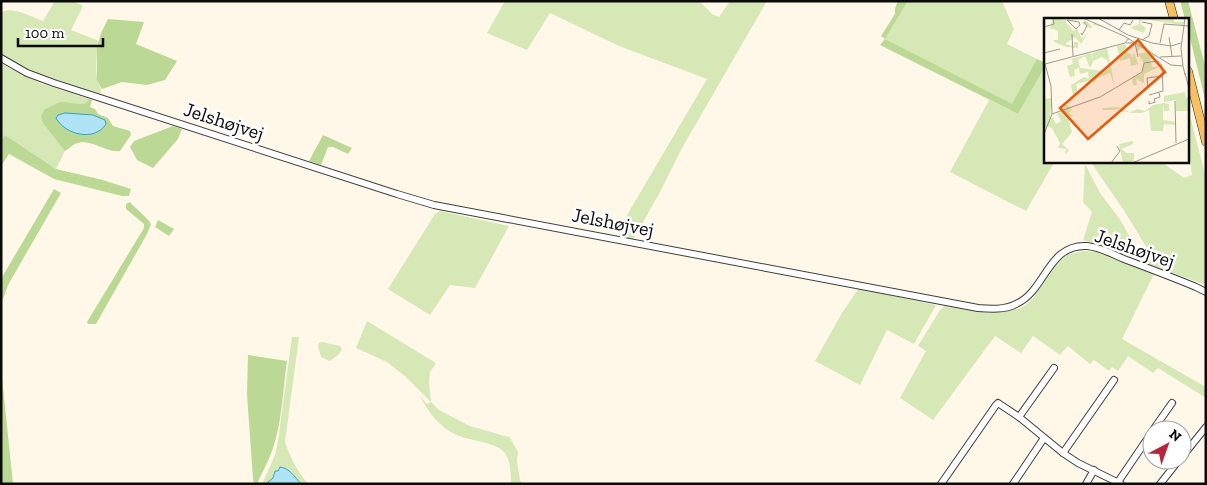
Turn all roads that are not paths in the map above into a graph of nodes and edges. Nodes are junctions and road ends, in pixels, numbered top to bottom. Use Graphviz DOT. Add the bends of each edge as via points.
graph roads {
  1 [pos="1169,1"];
  2 [pos="1174,18"];
  3 [pos="1,58"];
  4 [pos="1190,80"];
  5 [pos="1206,142"];
  6 [pos="1206,292"];
  7 [pos="1054,368"];
  8 [pos="1114,380"];
  9 [pos="1172,403"];
  10 [pos="1019,417"];
  11 [pos="1160,420"];
  12 [pos="1206,427"];
  13 [pos="1044,438"];
  14 [pos="1192,444"];
  15 [pos="1142,448"];
  16 [pos="1063,453"];
  17 [pos="1094,470"];
  18 [pos="1171,470"];
  19 [pos="1119,483"];
  20 [pos="941,484"];
  21 [pos="1013,484"];
  22 [pos="1086,484"];
  23 [pos="1160,484"];
  1 -- 2 [label="main road"];
  3 -- 6 [label="street, Jelshøjvej" via="54,83 434,204 978,308 1002,308 1022,302 1057,257 1073,248 1086,246"];
  4 -- 5 [label="main road"];
  7 -- 10 [label="street"];
  8 -- 16 [label="street"];
  9 -- 11 [label="street"];
  10 -- 13 [label="street"];
  10 -- 20 [label="street" via="998,403"];
  12 -- 14 [label="street"];
  13 -- 16 [label="street"];
  13 -- 21 [label="street"];
  15 -- 19 [label="street"];
  16 -- 17 [label="street"];
  17 -- 19 [label="street"];
  17 -- 22 [label="street"];
  18 -- 23 [label="street"];
}
